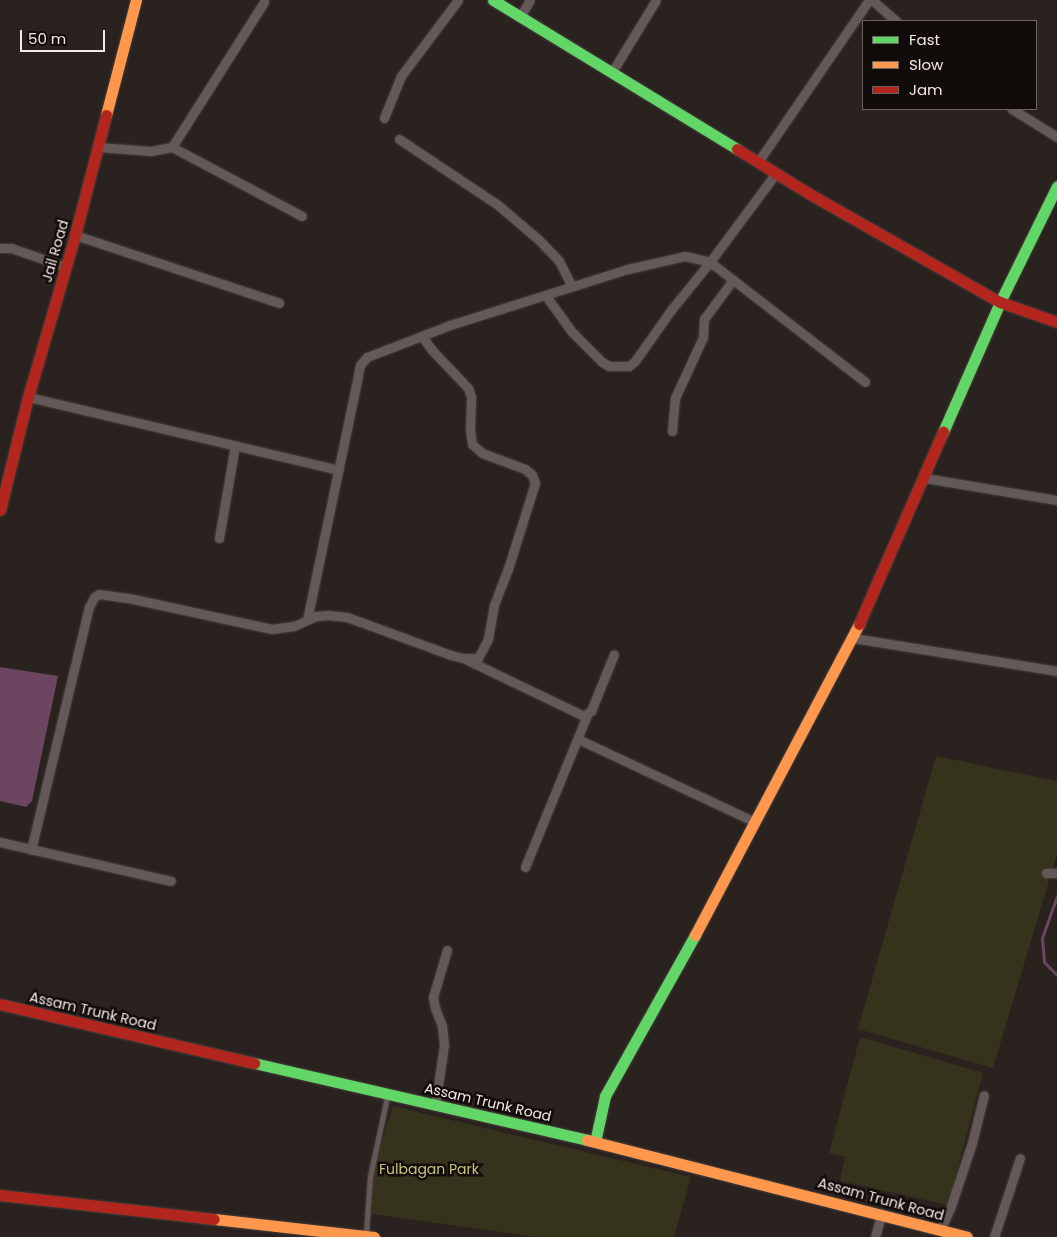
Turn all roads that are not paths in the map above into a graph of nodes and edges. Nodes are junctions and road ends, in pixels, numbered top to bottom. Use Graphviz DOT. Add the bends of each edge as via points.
graph roads {
  1 [pos="136,0"];
  2 [pos="458,0"];
  3 [pos="493,0"];
  4 [pos="530,0"];
  5 [pos="656,0"];
  6 [pos="871,0"];
  7 [pos="264,2"];
  8 [pos="520,16"];
  9 [pos="895,20"];
  10 [pos="612,72"];
  11 [pos="1014,110"];
  12 [pos="384,118"];
  13 [pos="1057,137"];
  14 [pos="399,139"];
  15 [pos="98,147"];
  16 [pos="172,147"];
  17 [pos="758,162"];
  18 [pos="776,173"];
  19 [pos="1057,186"];
  20 [pos="302,216"];
  21 [pos="75,235"];
  22 [pos="0,248"];
  23 [pos="710,262"];
  24 [pos="66,267"];
  25 [pos="733,280"];
  26 [pos="572,286"];
  27 [pos="546,296"];
  28 [pos="279,302"];
  29 [pos="1000,302"];
  30 [pos="1057,322"];
  31 [pos="422,336"];
  32 [pos="865,382"];
  33 [pos="28,397"];
  34 [pos="672,431"];
  35 [pos="235,445"];
  36 [pos="339,470"];
  37 [pos="925,478"];
  38 [pos="1057,500"];
  39 [pos="0,510"];
  40 [pos="220,538"];
  41 [pos="307,620"];
  42 [pos="853,638"];
  43 [pos="614,654"];
  44 [pos="463,658"];
  45 [pos="1057,671"];
  46 [pos="587,715"];
  47 [pos="578,739"];
  48 [pos="755,822"];
  49 [pos="0,842"];
  50 [pos="31,850"];
  51 [pos="525,867"];
  52 [pos="1046,873"];
  53 [pos="1057,873"];
  54 [pos="171,880"];
  55 [pos="447,950"];
  56 [pos="0,1004"];
  57 [pos="388,1095"];
  58 [pos="984,1095"];
  59 [pos="435,1106"];
  60 [pos="595,1142"];
  61 [pos="1020,1158"];
  62 [pos="0,1195"];
  63 [pos="882,1215"];
  64 [pos="940,1230"];
  65 [pos="370,1236"];
  66 [pos="875,1237"];
  67 [pos="967,1237"];
  68 [pos="994,1237"];
  1 -- 15 [label="main road, Jail Road"];
  2 -- 12 [label="street" via="401,76"];
  3 -- 8 [label="main road"];
  4 -- 8 [label="street"];
  5 -- 10 [label="street"];
  6 -- 9 [label="street"];
  6 -- 17 [label="street"];
  7 -- 16 [label="street"];
  8 -- 10 [label="main road"];
  10 -- 17 [label="main road"];
  11 -- 13 [label="street"];
  14 -- 26 [label="street" via="498,205 554,256"];
  15 -- 16 [label="street" via="151,151"];
  15 -- 21 [label="main road, Jail Road"];
  16 -- 20 [label="street"];
  17 -- 18 [label="main road"];
  18 -- 23 [label="street"];
  18 -- 29 [label="main road"];
  19 -- 29 [label="main road"];
  21 -- 24 [label="main road, Jail Road"];
  21 -- 28 [label="street"];
  22 -- 24 [label="street" via="11,248"];
  23 -- 25 [label="street"];
  23 -- 26 [label="street" via="685,256 671,258"];
  23 -- 27 [label="street" via="629,366 609,366 602,362 572,332"];
  24 -- 33 [label="main road, Jail Road"];
  25 -- 32 [label="street"];
  25 -- 34 [label="street" via="704,319 703,337 676,398"];
  26 -- 27 [label="street"];
  27 -- 31 [label="street"];
  29 -- 30 [label="main road"];
  29 -- 37 [label="main road"];
  31 -- 36 [label="street" via="375,353 360,365"];
  31 -- 44 [label="street" via="468,388 472,444 482,453 525,470 532,475 534,483 494,605 484,651 478,658"];
  33 -- 35 [label="street"];
  33 -- 39 [label="main road, Jail Road"];
  35 -- 36 [label="street"];
  35 -- 40 [label="street"];
  36 -- 41 [label="street"];
  37 -- 38 [label="street"];
  37 -- 42 [label="main road"];
  41 -- 44 [label="street" via="328,615 347,617"];
  41 -- 50 [label="street" via="294,626 272,629 133,599 99,594 94,597 88,607"];
  42 -- 45 [label="street"];
  42 -- 48 [label="main road"];
  43 -- 46 [label="street"];
  44 -- 46 [label="street" via="580,715"];
  46 -- 47 [label="street"];
  47 -- 48 [label="street"];
  47 -- 51 [label="street"];
  48 -- 60 [label="main road" via="605,1096"];
  49 -- 50 [label="street"];
  50 -- 54 [label="street"];
  52 -- 53 [label="street"];
  55 -- 59 [label="street" via="433,997 444,1045"];
  56 -- 57 [label="main road, Assam Trunk Road"];
  57 -- 59 [label="main road, Assam Trunk Road"];
  57 -- 65 [label="lane" via="370,1177"];
  58 -- 64 [label="street" via="972,1143"];
  59 -- 60 [label="main road, Assam Trunk Road"];
  60 -- 63 [label="main road, Assam Trunk Road"];
  61 -- 68 [label="street"];
  62 -- 65 [label="main road"];
  63 -- 64 [label="main road, Assam Trunk Road"];
  63 -- 66 [label="street"];
  64 -- 67 [label="main road, Assam Trunk Road"];
}
